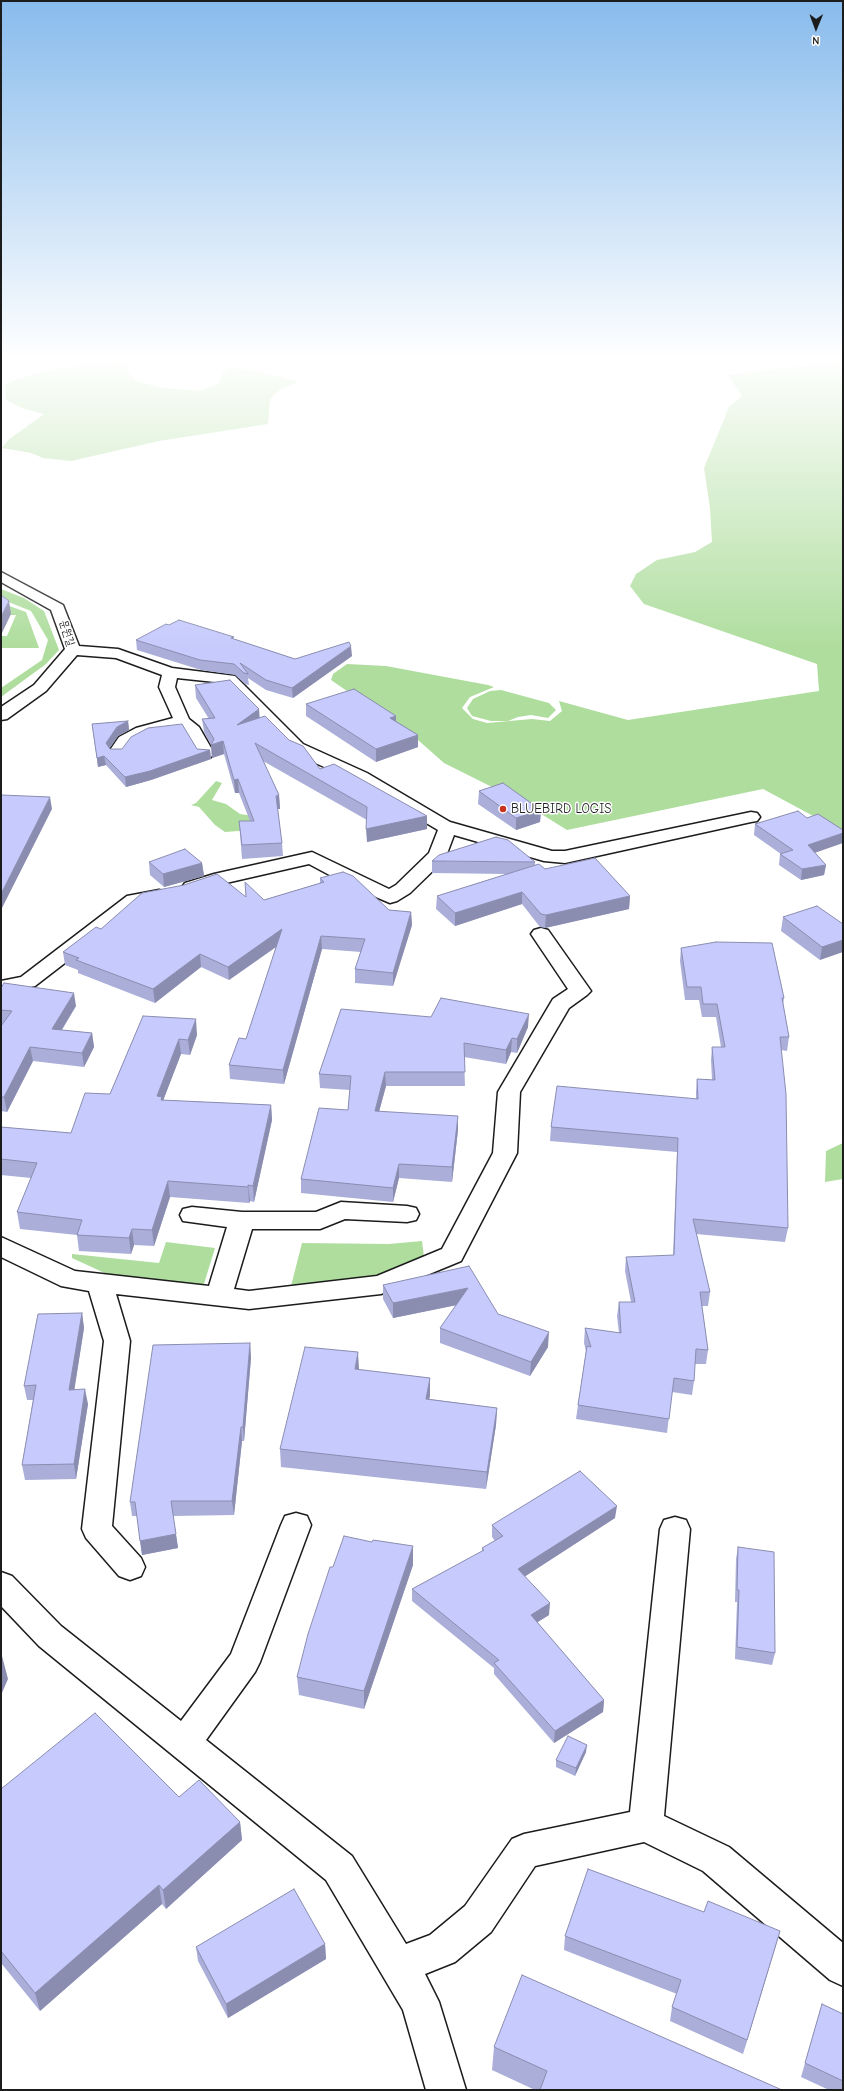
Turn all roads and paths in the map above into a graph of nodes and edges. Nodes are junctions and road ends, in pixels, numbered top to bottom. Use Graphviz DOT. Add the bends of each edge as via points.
graph roads {
  1 [pos="1,576"];
  2 [pos="73,650"];
  3 [pos="170,672"];
  4 [pos="1,715"];
  5 [pos="182,721"];
  6 [pos="117,753"];
  7 [pos="205,753"];
  8 [pos="751,817"];
  9 [pos="446,827"];
  10 [pos="541,934"];
  11 [pos="1,987"];
  12 [pos="407,1214"];
  13 [pos="192,1215"];
  14 [pos="242,1220"];
  15 [pos="1,1246"];
  16 [pos="100,1284"];
  17 [pos="219,1297"];
  18 [pos="296,1525"];
  19 [pos="675,1529"];
  20 [pos="130,1567"];
  21 [pos="1,1585"];
  22 [pos="184,1743"];
  23 [pos="646,1825"];
  24 [pos="398,1966"];
  25 [pos="843,1967"];
  26 [pos="446,2090"];
  1 -- 2 [label="street, 문원길" via="58,608"];
  2 -- 3 [label="street" via="118,654"];
  2 -- 4 [label="street, 문원길" via="40,688"];
  3 -- 5 [label="street" via="167,687"];
  3 -- 9 [label="street" via="229,679 297,748 361,777"];
  5 -- 6 [label="street" via="142,732 125,741"];
  5 -- 7 [label="street" via="193,731"];
  8 -- 9 [label="street" via="566,857 550,857"];
  9 -- 11 [label="street" via="438,855 403,889 390,897 312,858 221,878 178,892 134,900 28,982"];
  10 -- 17 [label="street" via="580,991 561,1004 509,1092 505,1153 452,1255 381,1285 249,1300"];
  12 -- 14 [label="street" via="341,1210 320,1221"];
  13 -- 14 [label="street"];
  14 -- 17 [label="street"];
  15 -- 16 [label="street" via="70,1280"];
  16 -- 17 [label="street"];
  16 -- 20 [label="street" via="117,1341 97,1529"];
  18 -- 22 [label="street" via="244,1662"];
  19 -- 23 [label="street"];
  21 -- 22 [label="street" via="50,1636"];
  22 -- 24 [label="street" via="339,1868"];
  23 -- 24 [label="street" via="524,1850 478,1919 442,1948"];
  23 -- 25 [label="street" via="716,1859"];
  24 -- 26 [label="street" via="420,2002"];
}
